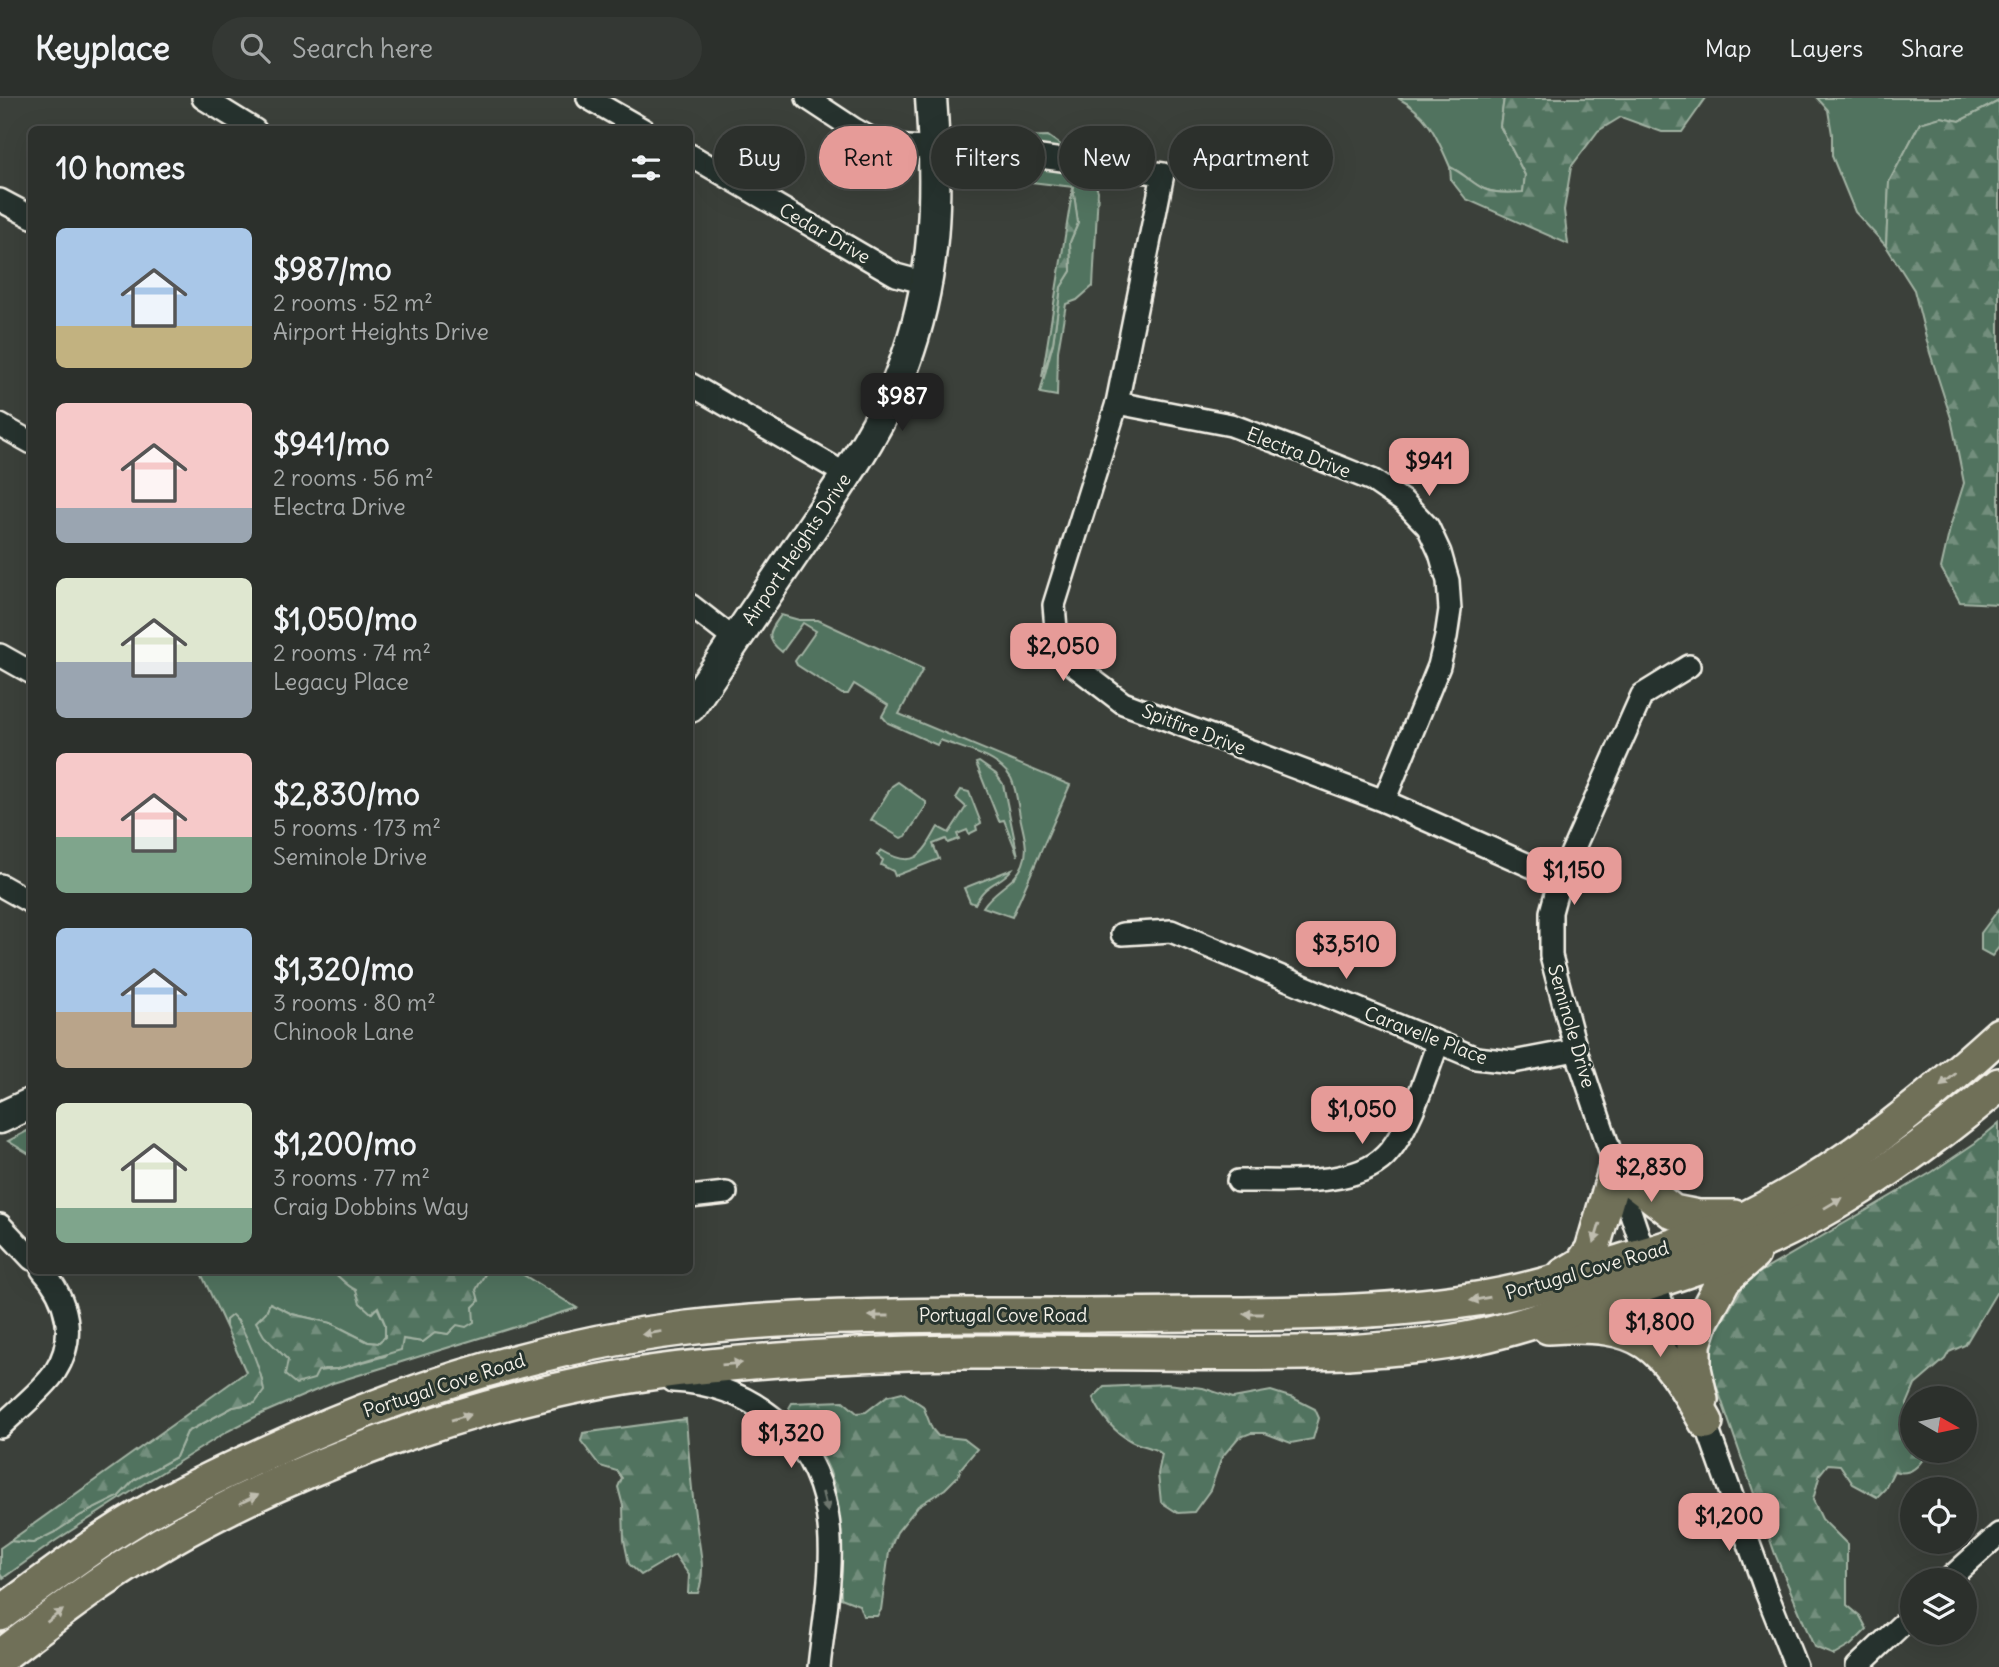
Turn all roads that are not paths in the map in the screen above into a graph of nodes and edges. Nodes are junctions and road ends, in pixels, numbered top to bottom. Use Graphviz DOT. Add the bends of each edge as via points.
graph roads {
  1 [pos="203,98"];
  2 [pos="588,98"];
  3 [pos="807,98"];
  4 [pos="931,98"];
  5 [pos="249,126"];
  6 [pos="637,126"];
  7 [pos="933,126"];
  8 [pos="931,148"];
  9 [pos="693,157"];
  10 [pos="1045,158"];
  11 [pos="934,189"];
  12 [pos="0,200"];
  13 [pos="28,215"];
  14 [pos="926,283"];
  15 [pos="693,386"];
  16 [pos="1117,403"];
  17 [pos="0,425"];
  18 [pos="28,441"];
  19 [pos="847,475"];
  20 [pos="693,607"];
  21 [pos="735,640"];
  22 [pos="0,655"];
  23 [pos="1689,666"];
  24 [pos="28,671"];
  25 [pos="693,703"];
  26 [pos="1384,801"];
  27 [pos="1560,879"];
  28 [pos="0,885"];
  29 [pos="28,901"];
  30 [pos="1122,934"];
  31 [pos="1999,1035"];
  32 [pos="1438,1043"];
  33 [pos="1576,1050"];
  34 [pos="1999,1085"];
  35 [pos="28,1104"];
  36 [pos="0,1118"];
  37 [pos="1616,1168"];
  38 [pos="1238,1181"];
  39 [pos="726,1193"];
  40 [pos="693,1197"];
  41 [pos="0,1225"];
  42 [pos="1761,1227"];
  43 [pos="28,1255"];
  44 [pos="1650,1268"];
  45 [pos="45,1274"];
  46 [pos="1547,1285"];
  47 [pos="1511,1329"];
  48 [pos="618,1379"];
  49 [pos="1706,1422"];
  50 [pos="0,1427"];
  51 [pos="1999,1534"];
  52 [pos="1961,1568"];
  53 [pos="0,1614"];
  54 [pos="1900,1626"];
  55 [pos="0,1657"];
  56 [pos="819,1667"];
  57 [pos="1796,1667"];
  58 [pos="1857,1667"];
  1 -- 5 [label="street"];
  2 -- 6 [label="street"];
  3 -- 8 [label="street" via="872,139 894,146"];
  4 -- 7 [label="street, Airport Heights Drive"];
  9 -- 14 [label="street, Cedar Drive" via="896,275"];
  10 -- 16 [label="street, Spitfire Drive" via="1163,174"];
  11 -- 14 [label="street, Airport Heights Drive"];
  12 -- 13 [label="street"];
  14 -- 19 [label="street, Airport Heights Drive" via="913,338 891,397"];
  15 -- 19 [label="street"];
  16 -- 26 [label="street, Spitfire Drive" via="1054,605 1056,629 1067,660 1123,703"];
  16 -- 26 [label="street, Electra Drive" via="1231,425 1308,454 1372,480 1404,502 1428,527 1448,581 1450,610 1439,666"];
  17 -- 18 [label="street"];
  19 -- 21 [label="street, Airport Heights Drive"];
  20 -- 21 [label="street"];
  21 -- 25 [label="street, Airport Heights Drive"];
  22 -- 24 [label="street"];
  23 -- 27 [label="street, Seminole Drive" via="1642,695"];
  26 -- 27 [label="street, Spitfire Drive"];
  27 -- 33 [label="street, Seminole Drive" via="1551,912 1551,956"];
  28 -- 29 [label="street"];
  30 -- 32 [label="street, Caravelle Place" via="1171,931"];
  31 -- 42 [label="main road, Portugal Cove Road, one-way" via="1897,1122 1786,1196"];
  32 -- 33 [label="street, Caravelle Place" via="1499,1062"];
  32 -- 38 [label="street" via="1401,1134 1385,1157 1352,1175"];
  33 -- 37 [label="street, Seminole Drive"];
  42 -- 34 [label="main road, Portugal Cove Road, one-way" via="1847,1194 1930,1141"];
  35 -- 36 [label="street"];
  37 -- 42 [label="main road" via="1673,1212"];
  37 -- 44 [label="street, Seminole Drive"];
  37 -- 46 [label="main road, one-way" via="1592,1251 1582,1264"];
  39 -- 40 [label="street"];
  41 -- 43 [label="street"];
  42 -- 44 [label="main road, Portugal Cove Road"];
  42 -- 49 [label="main road" via="1724,1279 1695,1344 1694,1368"];
  44 -- 46 [label="main road, Portugal Cove Road"];
  44 -- 47 [label="main road, Portugal Cove Road"];
  44 -- 49 [label="street, Seminole Drive"];
  45 -- 50 [label="street" via="67,1313 64,1353 54,1374"];
  46 -- 53 [label="main road, Portugal Cove Road, one-way" via="1475,1300 1382,1310 859,1316 749,1322 683,1328 558,1350 416,1391 204,1482 97,1544"];
  48 -- 47 [label="main road, Portugal Cove Road, one-way" via="696,1367 960,1352 1346,1352"];
  47 -- 49 [label="main road" via="1586,1325 1631,1334 1661,1353 1681,1377"];
  55 -- 48 [label="main road, Portugal Cove Road, one-way" via="98,1584 159,1546 291,1479 439,1423"];
  48 -- 56 [label="street, one-way" via="693,1382 731,1391 776,1419 796,1441 820,1484 827,1511 829,1564"];
  49 -- 57 [label="street, Seminole Drive"];
  51 -- 52 [label="street"];
  54 -- 58 [label="street"];
}
